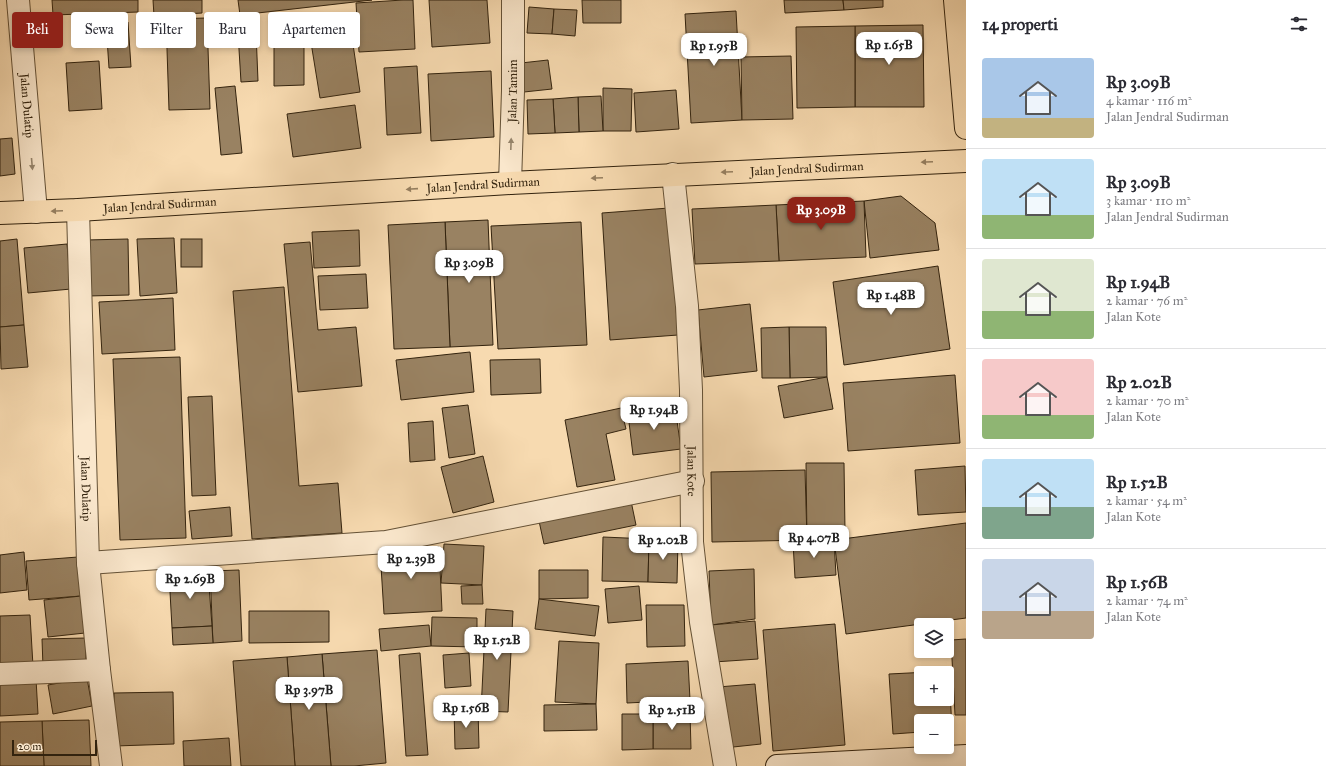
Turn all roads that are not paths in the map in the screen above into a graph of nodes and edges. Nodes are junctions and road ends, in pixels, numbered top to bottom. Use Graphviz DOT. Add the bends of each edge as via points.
graph roads {
  1 [pos="18,0"];
  2 [pos="512,0"];
  3 [pos="955,0"];
  4 [pos="966,128"];
  5 [pos="966,161"];
  6 [pos="673,174"];
  7 [pos="510,183"];
  8 [pos="78,210"];
  9 [pos="36,212"];
  10 [pos="0,213"];
  11 [pos="693,481"];
  12 [pos="88,564"];
  13 [pos="99,670"];
  14 [pos="0,674"];
  15 [pos="966,756"];
  16 [pos="111,766"];
  17 [pos="725,766"];
  18 [pos="777,766"];
  1 -- 9 [label="street, Jalan Dulatip, one-way"];
  7 -- 2 [label="street, Jalan Tamim, one-way"];
  3 -- 4 [label="main road"];
  5 -- 6 [label="main road, Jalan Jendral Sudirman, one-way"];
  6 -- 7 [label="main road, Jalan Jendral Sudirman, one-way"];
  6 -- 11 [label="street, Jalan Kote" via="687,306"];
  7 -- 8 [label="main road, Jalan Jendral Sudirman, one-way"];
  8 -- 9 [label="main road, Jalan Jendral Sudirman, one-way"];
  8 -- 12 [label="street, Jalan Dulatip"];
  9 -- 10 [label="main road, Jalan Jendral Sudirman"];
  11 -- 12 [label="street" via="386,542"];
  11 -- 17 [label="street, Jalan Kote" via="692,542 701,622"];
  12 -- 13 [label="street, Jalan Dulatip"];
  13 -- 14 [label="street"];
  13 -- 16 [label="street, Jalan Dulatip"];
  15 -- 18 [label="street"];
}
